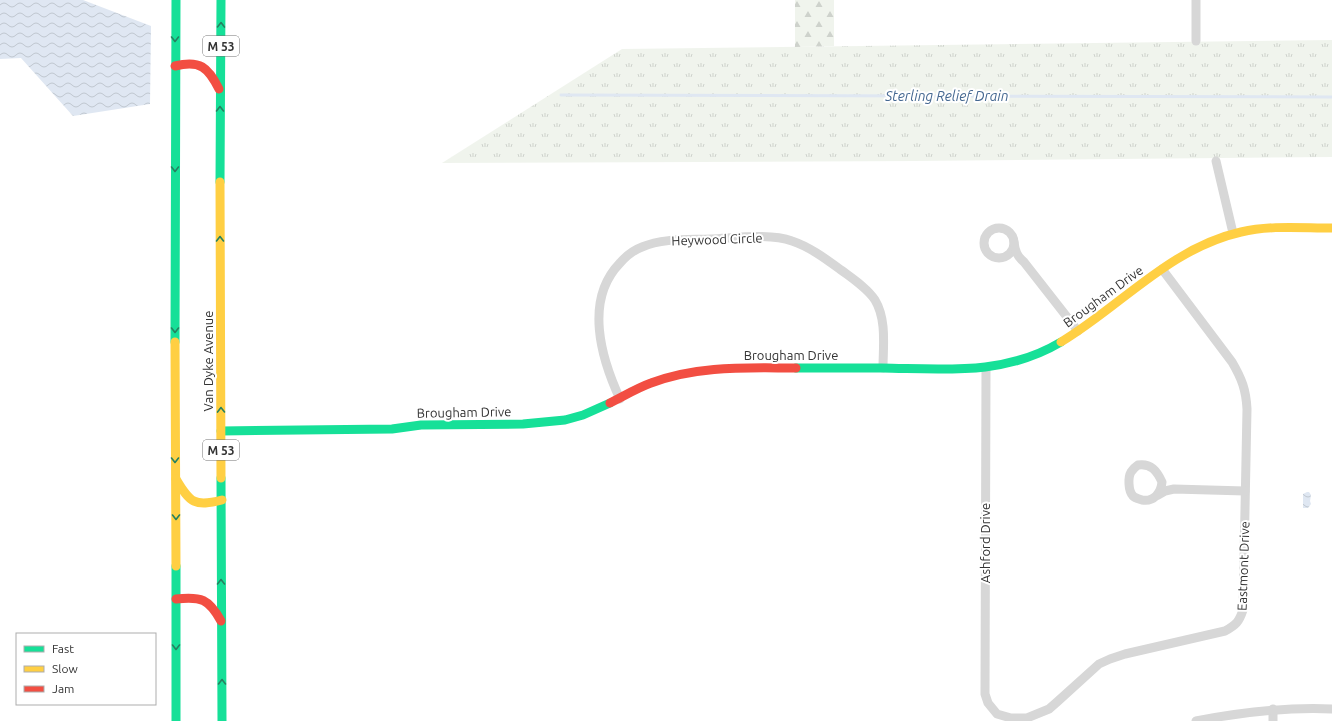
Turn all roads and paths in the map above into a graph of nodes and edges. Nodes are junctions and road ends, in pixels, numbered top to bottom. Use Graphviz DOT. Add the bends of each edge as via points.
graph roads {
  1 [pos="176,0"];
  2 [pos="221,0"];
  3 [pos="1196,0"];
  4 [pos="1196,41"];
  5 [pos="175,66"];
  6 [pos="220,92"];
  7 [pos="1216,161"];
  8 [pos="1332,228"];
  9 [pos="1234,233"];
  10 [pos="1014,242"];
  11 [pos="1003,257"];
  12 [pos="1019,257"];
  13 [pos="1162,269"];
  14 [pos="1078,332"];
  15 [pos="883,368"];
  16 [pos="986,368"];
  17 [pos="620,399"];
  18 [pos="221,431"];
  19 [pos="176,478"];
  20 [pos="1162,482"];
  21 [pos="1174,489"];
  22 [pos="1245,491"];
  23 [pos="1158,495"];
  24 [pos="222,500"];
  25 [pos="176,599"];
  26 [pos="221,621"];
  27 [pos="1273,709"];
  28 [pos="1332,709"];
  29 [pos="997,714"];
  30 [pos="176,721"];
  31 [pos="222,721"];
  32 [pos="1196,721"];
  33 [pos="1273,721"];
  1 -- 5 [label="main road, one-way"];
  6 -- 2 [label="main road, Van Dyke Avenue / M 53, one-way"];
  3 -- 4 [label="street"];
  5 -- 6 [label="main road" via="192,62 200,64 212,75"];
  5 -- 19 [label="main road, one-way"];
  18 -- 6 [label="main road, Van Dyke Avenue / M 53, one-way"];
  7 -- 9 [label="street"];
  8 -- 9 [label="main road, Brougham Drive" via="1265,228"];
  9 -- 13 [label="main road, Brougham Drive" via="1202,244"];
  10 -- 11 [label="street" via="1011,251"];
  10 -- 11 [label="street" via="1010,233 1002,228 993,229 986,236 984,245 988,254"];
  10 -- 12 [label="street"];
  11 -- 12 [label="street"];
  12 -- 14 [label="street"];
  13 -- 14 [label="main road, Brougham Drive"];
  13 -- 22 [label="street, Eastmont Drive" via="1232,362 1244,384 1247,409"];
  14 -- 16 [label="main road, Brougham Drive" via="1033,356"];
  15 -- 16 [label="main road, Brougham Drive"];
  15 -- 17 [label="main road, Brougham Drive" via="726,368 696,371 651,383"];
  15 -- 17 [label="street, Heywood Circle" via="882,318 875,300 856,281 814,251 791,240 772,237 667,241 642,247 624,259 611,275 601,299 599,311 604,359"];
  16 -- 29 [label="street, Ashford Drive" via="985,694 988,703"];
  17 -- 18 [label="main road, Brougham Drive" via="583,415 531,424"];
  18 -- 24 [label="main road, Van Dyke Avenue / M 53"];
  19 -- 24 [label="main road" via="184,493 198,504"];
  19 -- 25 [label="main road, one-way"];
  20 -- 21 [label="street"];
  20 -- 23 [label="street"];
  20 -- 23 [label="street" via="1154,469 1148,465 1138,465 1130,475 1130,487 1137,499 1148,500"];
  21 -- 22 [label="street"];
  21 -- 23 [label="street"];
  22 -- 29 [label="street, Eastmont Drive" via="1243,610 1234,626 1221,632 1110,659 1099,664 1049,709 1027,718 1011,718"];
  26 -- 24 [label="main road, Van Dyke Avenue / M 53, one-way"];
  25 -- 26 [label="main road" via="200,598 215,609"];
  25 -- 30 [label="main road, one-way"];
  31 -- 26 [label="main road, Van Dyke Avenue / M 53, one-way"];
  27 -- 28 [label="street"];
  27 -- 32 [label="street"];
  27 -- 33 [label="street"];
}
